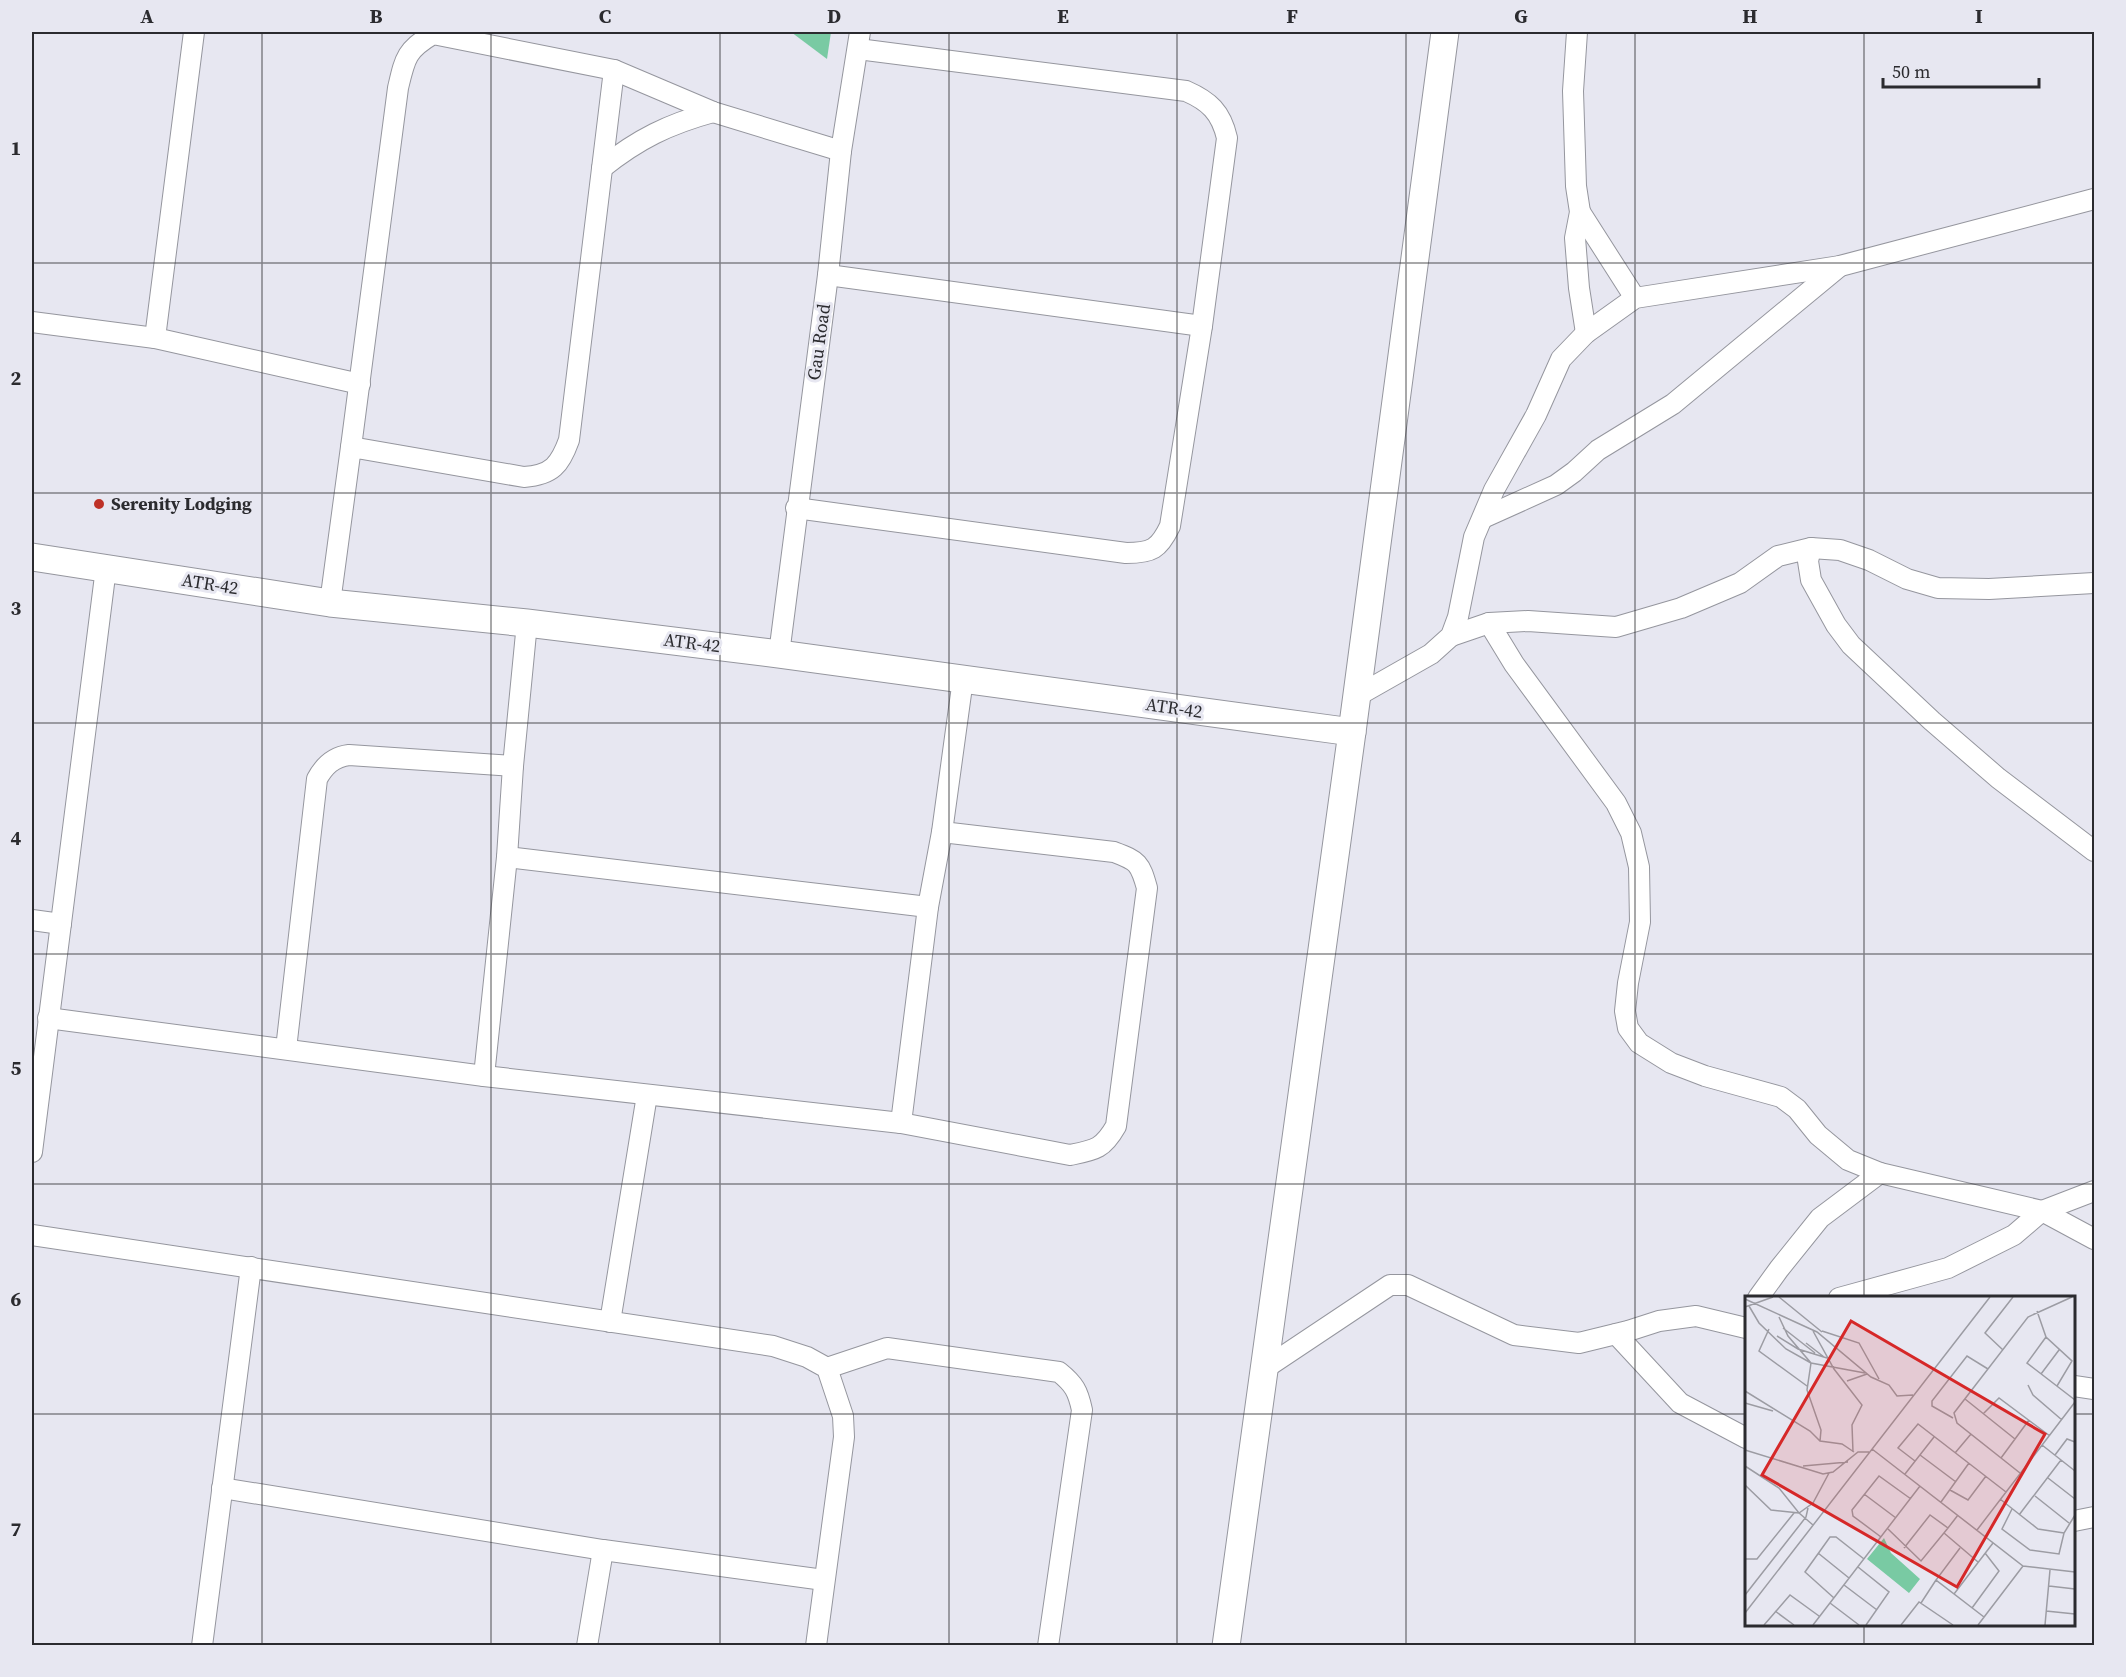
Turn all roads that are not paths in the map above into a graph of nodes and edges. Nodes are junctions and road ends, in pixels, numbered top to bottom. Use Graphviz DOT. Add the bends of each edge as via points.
graph roads {
  1 [pos="194,32"];
  2 [pos="1446,32"];
  3 [pos="1577,32"];
  4 [pos="859,40"];
  5 [pos="614,70"];
  6 [pos="713,112"];
  7 [pos="841,151"];
  8 [pos="602,168"];
  9 [pos="2094,199"];
  10 [pos="1580,212"];
  11 [pos="1840,266"];
  12 [pos="828,275"];
  13 [pos="1635,298"];
  14 [pos="32,322"];
  15 [pos="1202,326"];
  16 [pos="1586,333"];
  17 [pos="155,338"];
  18 [pos="360,384"];
  19 [pos="351,447"];
  20 [pos="796,508"];
  21 [pos="1483,518"];
  22 [pos="1811,548"];
  23 [pos="32,557"];
  24 [pos="106,568"];
  25 [pos="2094,583"];
  26 [pos="330,603"];
  27 [pos="527,623"];
  28 [pos="1490,623"];
  29 [pos="1451,636"];
  30 [pos="779,654"];
  31 [pos="963,679"];
  32 [pos="1357,696"];
  33 [pos="1352,732"];
  34 [pos="513,766"];
  35 [pos="942,832"];
  36 [pos="2094,851"];
  37 [pos="507,857"];
  38 [pos="928,907"];
  39 [pos="32,920"];
  40 [pos="61,924"];
  41 [pos="48,1018"];
  42 [pos="286,1049"];
  43 [pos="484,1076"];
  44 [pos="647,1095"];
  45 [pos="901,1123"];
  46 [pos="32,1152"];
  47 [pos="1880,1173"];
  48 [pos="2094,1191"];
  49 [pos="2042,1211"];
  50 [pos="32,1235"];
  51 [pos="2094,1239"];
  52 [pos="251,1267"];
  53 [pos="1759,1296"];
  54 [pos="1846,1296"];
  55 [pos="610,1322"];
  56 [pos="1744,1324"];
  57 [pos="1616,1334"];
  58 [pos="827,1368"];
  59 [pos="1264,1369"];
  60 [pos="2075,1386"];
  61 [pos="2094,1389"];
  62 [pos="1745,1437"];
  63 [pos="222,1488"];
  64 [pos="2094,1517"];
  65 [pos="2075,1521"];
  66 [pos="603,1550"];
  67 [pos="824,1580"];
  68 [pos="202,1646"];
  69 [pos="587,1646"];
  70 [pos="816,1646"];
  71 [pos="1048,1646"];
  72 [pos="1226,1646"];
  1 -- 17 [label="street"];
  2 -- 32 [label="main road"];
  3 -- 10 [label="street" via="1573,91"];
  4 -- 7 [label="street, Gau Road"];
  4 -- 15 [label="street" via="1186,91 1213,108 1223,121 1227,138"];
  5 -- 6 [label="street"];
  5 -- 8 [label="street"];
  5 -- 18 [label="street" via="433,34 416,44 404,60 398,88"];
  6 -- 7 [label="street"];
  6 -- 8 [label="street" via="652,134"];
  7 -- 12 [label="street, Gau Road"];
  8 -- 19 [label="street" via="569,440 562,460 538,476 524,477"];
  9 -- 11 [label="street"];
  10 -- 13 [label="street"];
  10 -- 16 [label="street" via="1575,238"];
  11 -- 13 [label="street"];
  11 -- 21 [label="street" via="1673,404 1598,450 1556,484"];
  12 -- 15 [label="street"];
  12 -- 20 [label="street, Gau Road"];
  13 -- 16 [label="street"];
  14 -- 17 [label="street"];
  15 -- 20 [label="street" via="1170,526 1162,543 1153,550 1126,553"];
  16 -- 21 [label="street" via="1562,360"];
  17 -- 18 [label="street"];
  18 -- 19 [label="street"];
  19 -- 26 [label="street"];
  20 -- 30 [label="street, Gau Road"];
  21 -- 29 [label="street" via="1474,537"];
  22 -- 25 [label="street" via="1840,550 1938,588"];
  22 -- 28 [label="street" via="1778,556 1740,583 1681,608 1616,627 1528,621"];
  22 -- 36 [label="street" via="1811,580 1851,645 1998,778"];
  23 -- 24 [label="main road, ATR-42"];
  24 -- 26 [label="main road, ATR-42"];
  24 -- 40 [label="street"];
  26 -- 27 [label="main road, ATR-42"];
  27 -- 30 [label="main road, ATR-42"];
  27 -- 34 [label="street"];
  28 -- 29 [label="street"];
  28 -- 47 [label="street" via="1514,664 1616,803 1630,833 1639,867 1640,922 1625,1011 1629,1028 1639,1043 1671,1063 1705,1076 1781,1097 1848,1160"];
  29 -- 32 [label="street" via="1431,654"];
  30 -- 31 [label="main road, ATR-42"];
  31 -- 33 [label="main road, ATR-42"];
  31 -- 35 [label="street"];
  32 -- 33 [label="main road"];
  33 -- 59 [label="main road"];
  34 -- 37 [label="street"];
  34 -- 42 [label="street" via="349,755 339,756 322,770 317,779"];
  35 -- 38 [label="street"];
  35 -- 45 [label="street" via="1114,852 1141,867 1147,888 1116,1126 1108,1140 1092,1151 1070,1155"];
  37 -- 38 [label="street"];
  37 -- 43 [label="street"];
  38 -- 45 [label="street"];
  39 -- 40 [label="street"];
  40 -- 41 [label="street"];
  41 -- 42 [label="street"];
  41 -- 46 [label="street"];
  42 -- 43 [label="street"];
  43 -- 44 [label="street"];
  44 -- 45 [label="street"];
  44 -- 55 [label="street"];
  47 -- 49 [label="street"];
  47 -- 53 [label="street" via="1820,1218"];
  48 -- 49 [label="street"];
  49 -- 51 [label="street"];
  49 -- 54 [label="street" via="2014,1235 1947,1269"];
  50 -- 52 [label="street"];
  52 -- 55 [label="street"];
  52 -- 63 [label="street"];
  55 -- 58 [label="street" via="773,1346"];
  56 -- 57 [label="street" via="1696,1316 1659,1321"];
  57 -- 59 [label="street" via="1579,1343 1514,1335 1408,1285 1390,1285"];
  57 -- 62 [label="street" via="1680,1403"];
  58 -- 67 [label="street" via="843,1416 844,1437"];
  58 -- 71 [label="street" via="887,1348 1059,1372 1072,1382 1083,1410"];
  59 -- 72 [label="main road"];
  60 -- 61 [label="street"];
  63 -- 66 [label="street"];
  63 -- 68 [label="street"];
  64 -- 65 [label="street"];
  66 -- 67 [label="street"];
  66 -- 69 [label="street"];
  67 -- 70 [label="street"];
}
